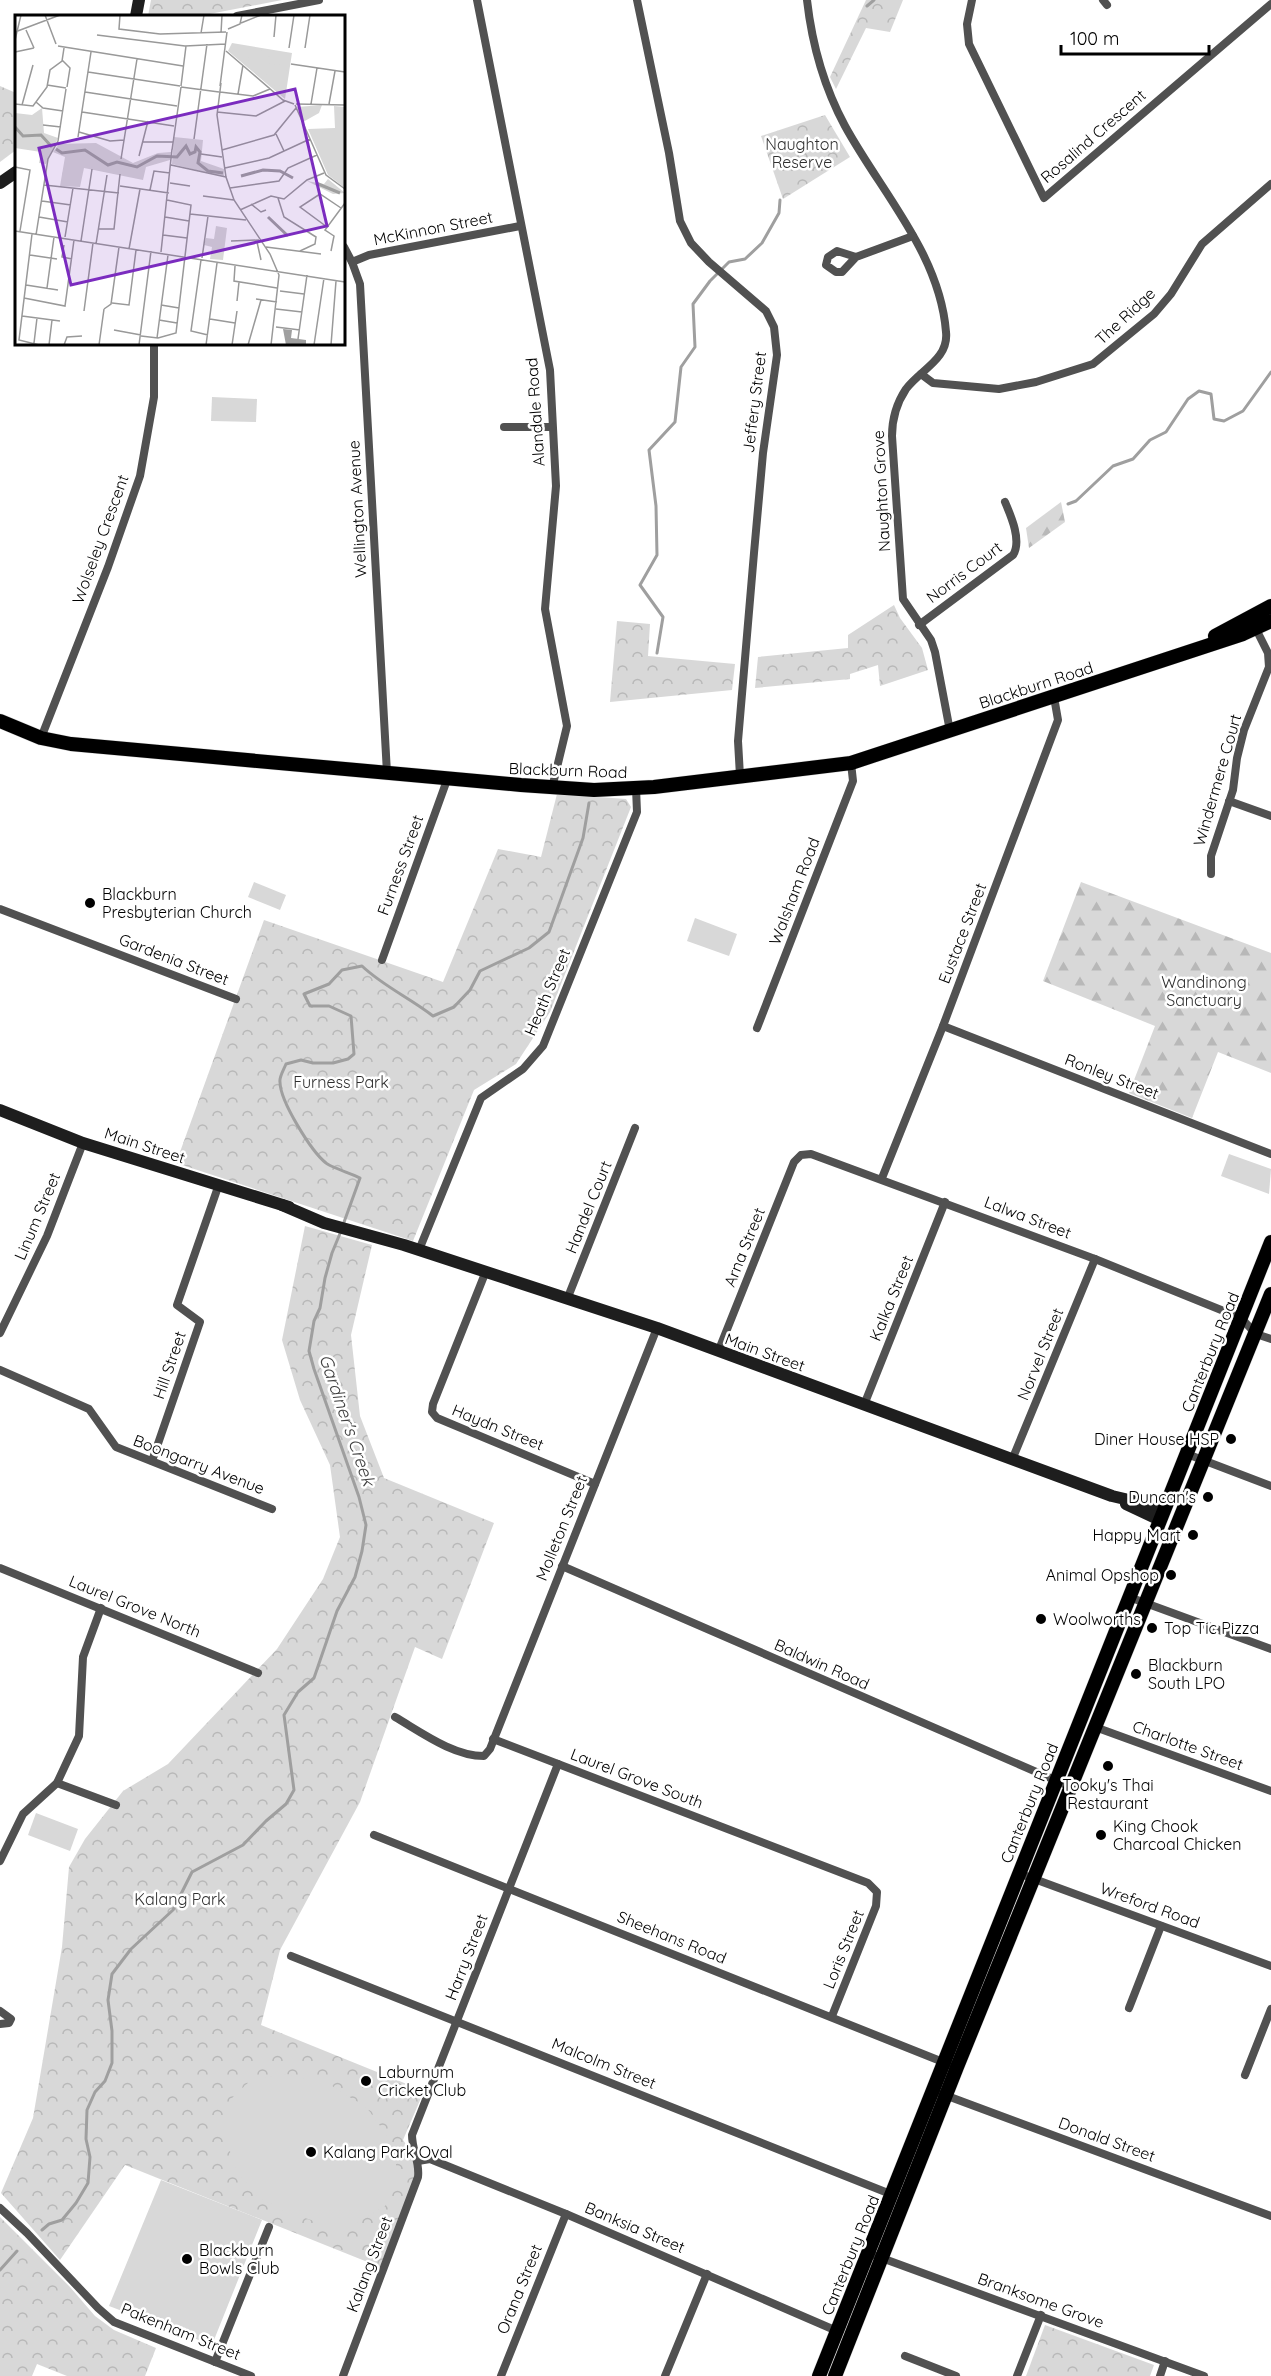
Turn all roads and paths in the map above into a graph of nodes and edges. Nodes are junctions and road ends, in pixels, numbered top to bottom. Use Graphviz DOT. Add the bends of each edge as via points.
graph roads {
  1 [pos="139,0"];
  2 [pos="320,0"];
  3 [pos="477,0"];
  4 [pos="637,0"];
  5 [pos="807,0"];
  6 [pos="972,0"];
  7 [pos="1271,4"];
  8 [pos="136,15"];
  9 [pos="242,15"];
  10 [pos="15,173"];
  11 [pos="0,183"];
  12 [pos="1271,184"];
  13 [pos="520,226"];
  14 [pos="913,236"];
  15 [pos="345,249"];
  16 [pos="856,257"];
  17 [pos="352,262"];
  18 [pos="154,345"];
  19 [pos="921,374"];
  20 [pos="504,427"];
  21 [pos="552,427"];
  22 [pos="1005,502"];
  23 [pos="1271,606"];
  24 [pos="1271,621"];
  25 [pos="1253,623"];
  26 [pos="919,625"];
  27 [pos="1269,653"];
  28 [pos="1054,697"];
  29 [pos="0,721"];
  30 [pos="950,731"];
  31 [pos="41,738"];
  32 [pos="851,763"];
  33 [pos="387,773"];
  34 [pos="740,776"];
  35 [pos="447,780"];
  36 [pos="552,788"];
  37 [pos="636,789"];
  38 [pos="1229,801"];
  39 [pos="1271,816"];
  40 [pos="1211,874"];
  41 [pos="0,909"];
  42 [pos="382,960"];
  43 [pos="236,999"];
  44 [pos="943,1026"];
  45 [pos="757,1028"];
  46 [pos="0,1110"];
  47 [pos="635,1128"];
  48 [pos="83,1143"];
  49 [pos="1271,1154"];
  50 [pos="801,1155"];
  51 [pos="882,1178"];
  52 [pos="218,1186"];
  53 [pos="945,1202"];
  54 [pos="1271,1242"];
  55 [pos="419,1250"];
  56 [pos="1095,1259"];
  57 [pos="486,1271"];
  58 [pos="1271,1294"];
  59 [pos="568,1297"];
  60 [pos="1241,1318"];
  61 [pos="657,1328"];
  62 [pos="0,1333"];
  63 [pos="1256,1334"];
  64 [pos="1271,1339"];
  65 [pos="718,1352"];
  66 [pos="0,1370"];
  67 [pos="864,1405"];
  68 [pos="1187,1454"];
  69 [pos="1012,1460"];
  70 [pos="152,1461"];
  71 [pos="1203,1461"];
  72 [pos="595,1484"];
  73 [pos="1271,1486"];
  74 [pos="272,1509"];
  75 [pos="1162,1515"];
  76 [pos="1179,1521"];
  77 [pos="562,1566"];
  78 [pos="0,1568"];
  79 [pos="1129,1597"];
  80 [pos="1145,1604"];
  81 [pos="101,1608"];
  82 [pos="1271,1649"];
  83 [pos="258,1673"];
  84 [pos="395,1717"];
  85 [pos="1095,1727"];
  86 [pos="494,1739"];
  87 [pos="558,1764"];
  88 [pos="1055,1781"];
  89 [pos="57,1783"];
  90 [pos="1071,1787"];
  91 [pos="1271,1791"];
  92 [pos="116,1805"];
  93 [pos="374,1835"];
  94 [pos="0,1861"];
  95 [pos="1018,1873"];
  96 [pos="1034,1879"];
  97 [pos="509,1888"];
  98 [pos="877,1893"];
  99 [pos="1161,1926"];
  100 [pos="291,1956"];
  101 [pos="1271,1966"];
  102 [pos="1129,2008"];
  103 [pos="1271,2009"];
  104 [pos="0,2011"];
  105 [pos="832,2016"];
  106 [pos="458,2021"];
  107 [pos="0,2024"];
  108 [pos="950,2065"];
  109 [pos="1245,2075"];
  110 [pos="939,2093"];
  111 [pos="418,2161"];
  112 [pos="891,2194"];
  113 [pos="905,2200"];
  114 [pos="0,2208"];
  115 [pos="566,2214"];
  116 [pos="1271,2216"];
  117 [pos="269,2227"];
  118 [pos="868,2253"];
  119 [pos="882,2258"];
  120 [pos="707,2274"];
  121 [pos="1041,2315"];
  122 [pos="837,2331"];
  123 [pos="905,2356"];
  124 [pos="1165,2361"];
  125 [pos="215,2362"];
  126 [pos="252,2376"];
  127 [pos="343,2376"];
  128 [pos="501,2376"];
  129 [pos="665,2376"];
  130 [pos="819,2376"];
  131 [pos="835,2376"];
  132 [pos="956,2376"];
  133 [pos="1017,2376"];
  134 [pos="1160,2376"];
  135 [pos="1204,2376"];
  1 -- 8 [label="street"];
  2 -- 9 [label="street"];
  3 -- 13 [label="street, Alandale Road"];
  4 -- 34 [label="street, Jeffery Street" via="680,221 691,243 766,310 774,327 777,355 754,553 738,741"];
  5 -- 14 [label="street, Naughton Grove" via="816,52 832,101"];
  6 -- 7 [label="street, Rosalind Crescent" via="967,24 969,44 1044,198"];
  10 -- 11 [label="street"];
  12 -- 19 [label="street, The Ridge" via="1202,244 1154,314 1093,364 999,389 933,383"];
  13 -- 17 [label="street, McKinnon Street" via="369,255"];
  13 -- 21 [label="street, Alandale Road" via="550,370"];
  14 -- 16 [label="street"];
  14 -- 19 [label="street, Naughton Grove" via="931,274 946,334 941,354"];
  15 -- 17 [label="street, Wellington Avenue"];
  17 -- 33 [label="street, Wellington Avenue" via="360,284"];
  18 -- 31 [label="street, Wolseley Crescent" via="154,397 140,476"];
  19 -- 26 [label="street, Naughton Grove" via="908,387 892,422 903,600"];
  20 -- 21 [label="street"];
  21 -- 36 [label="street, Alandale Road" via="556,486 545,609 567,726"];
  22 -- 26 [label="street, Norris Court" via="1017,550"];
  23 -- 25 [label="main road, Blackburn Road"];
  24 -- 25 [label="main road, Blackburn Road"];
  25 -- 27 [label="street, Windermere Court"];
  25 -- 28 [label="main road, Blackburn Road" via="1192,649"];
  26 -- 30 [label="street, Naughton Grove" via="935,652"];
  27 -- 38 [label="street, Windermere Court" via="1269,667 1244,730"];
  28 -- 30 [label="main road, Blackburn Road"];
  28 -- 44 [label="street, Eustace Street" via="1058,720"];
  29 -- 31 [label="main road, Blackburn Road"];
  30 -- 32 [label="main road, Blackburn Road"];
  31 -- 33 [label="main road, Blackburn Road"];
  32 -- 34 [label="main road, Blackburn Road"];
  32 -- 45 [label="street, Walsham Road" via="853,781"];
  33 -- 35 [label="main road, Blackburn Road"];
  34 -- 37 [label="main road, Blackburn Road"];
  35 -- 36 [label="main road, Blackburn Road"];
  35 -- 42 [label="street, Furness Street"];
  36 -- 37 [label="main road, Blackburn Road"];
  37 -- 55 [label="street, Heath Street" via="637,812 543,1046 523,1069 481,1098"];
  38 -- 39 [label="street"];
  38 -- 40 [label="street, Windermere Court" via="1213,846"];
  41 -- 43 [label="street, Gardenia Street"];
  44 -- 49 [label="street, Ronley Street"];
  44 -- 51 [label="street, Eustace Street"];
  46 -- 48 [label="street, Main Street"];
  47 -- 59 [label="street, Handel Court"];
  48 -- 52 [label="street, Main Street"];
  48 -- 62 [label="street, Linum Street" via="47,1236"];
  50 -- 51 [label="street, Lalwa Street" via="811,1154"];
  50 -- 65 [label="street, Arna Street" via="794,1162"];
  51 -- 53 [label="street, Lalwa Street"];
  52 -- 55 [label="street, Main Street"];
  52 -- 70 [label="street, Hill Street" via="177,1305 200,1322"];
  53 -- 56 [label="street, Lalwa Street"];
  53 -- 67 [label="street, Kalka Street"];
  54 -- 60 [label="main road, Canterbury Road"];
  55 -- 57 [label="street, Main Street"];
  56 -- 60 [label="street, Lalwa Street"];
  56 -- 69 [label="street, Norvel Street"];
  57 -- 59 [label="street, Main Street"];
  57 -- 72 [label="street, Haydn Street" via="432,1412 437,1418"];
  58 -- 63 [label="main road, Canterbury Road"];
  59 -- 61 [label="street, Main Street"];
  60 -- 63 [label="street"];
  60 -- 68 [label="main road, Canterbury Road"];
  61 -- 65 [label="street, Main Street"];
  61 -- 72 [label="street, Molleton Street"];
  63 -- 64 [label="street"];
  63 -- 71 [label="main road, Canterbury Road"];
  65 -- 67 [label="street, Main Street"];
  66 -- 70 [label="street, Boongarry Avenue" via="89,1409 116,1447"];
  67 -- 69 [label="street, Main Street"];
  68 -- 71 [label="street"];
  68 -- 75 [label="main road, Canterbury Road"];
  69 -- 75 [label="street, Main Street"];
  70 -- 74 [label="street, Boongarry Avenue"];
  71 -- 73 [label="street"];
  71 -- 76 [label="main road, Canterbury Road"];
  72 -- 77 [label="street, Molleton Street"];
  75 -- 76 [label="main road"];
  75 -- 79 [label="main road, Canterbury Road"];
  76 -- 80 [label="main road, Canterbury Road"];
  77 -- 86 [label="street, Molleton Street"];
  77 -- 88 [label="street, Baldwin Road"];
  78 -- 81 [label="street, Laurel Grove North"];
  79 -- 80 [label="street"];
  79 -- 88 [label="main road, Canterbury Road"];
  80 -- 82 [label="street"];
  80 -- 85 [label="main road, Canterbury Road"];
  81 -- 83 [label="street, Laurel Grove North"];
  81 -- 89 [label="street" via="83,1657 79,1736"];
  84 -- 86 [label="street" via="473,1756 484,1756"];
  85 -- 90 [label="main road, Canterbury Road"];
  85 -- 91 [label="street, Charlotte Street"];
  86 -- 87 [label="street, Laurel Grove South"];
  87 -- 97 [label="street, Harry Street"];
  87 -- 98 [label="street, Laurel Grove South" via="868,1883"];
  88 -- 90 [label="street, Baldwin Road"];
  88 -- 95 [label="main road, Canterbury Road"];
  89 -- 92 [label="street"];
  89 -- 94 [label="street" via="23,1814"];
  90 -- 96 [label="main road, Canterbury Road"];
  93 -- 97 [label="street, Sheehans Road"];
  95 -- 96 [label="street, Wreford Road"];
  95 -- 108 [label="main road, Canterbury Road"];
  96 -- 99 [label="street, Wreford Road"];
  96 -- 108 [label="main road, Canterbury Road"];
  97 -- 105 [label="street, Sheehans Road"];
  97 -- 106 [label="street, Harry Street"];
  98 -- 105 [label="street, Loris Street" via="876,1906"];
  99 -- 101 [label="street, Wreford Road"];
  99 -- 102 [label="street"];
  100 -- 106 [label="street, Malcolm Street"];
  103 -- 109 [label="street"];
  104 -- 107 [label="street" via="11,2019"];
  105 -- 108 [label="street, Sheehans Road"];
  106 -- 111 [label="street, Harry Street" via="412,2136"];
  106 -- 112 [label="street, Malcolm Street"];
  108 -- 110 [label="main road, Canterbury Road"];
  110 -- 112 [label="main road, Canterbury Road"];
  110 -- 113 [label="main road, Canterbury Road"];
  110 -- 116 [label="street, Donald Street"];
  111 -- 115 [label="street, Banksia Street" via="430,2160"];
  111 -- 127 [label="street, Kalang Street" via="418,2177"];
  112 -- 113 [label="street, Malcolm Street"];
  112 -- 118 [label="main road, Canterbury Road"];
  113 -- 119 [label="main road, Canterbury Road"];
  114 -- 125 [label="street, Pakenham Street" via="114,2322"];
  115 -- 120 [label="street, Banksia Street"];
  115 -- 128 [label="street, Orana Street"];
  117 -- 125 [label="street"];
  118 -- 119 [label="street, Branksome Grove"];
  118 -- 122 [label="main road, Canterbury Road"];
  119 -- 121 [label="street, Branksome Grove"];
  119 -- 131 [label="main road, Canterbury Road"];
  120 -- 122 [label="street, Banksia Street"];
  120 -- 129 [label="street"];
  121 -- 124 [label="street, Branksome Grove"];
  121 -- 133 [label="street"];
  122 -- 130 [label="main road, Canterbury Road"];
  123 -- 132 [label="street"];
  124 -- 134 [label="street"];
  124 -- 135 [label="street, Branksome Grove"];
  125 -- 126 [label="street, Pakenham Street"];
}
